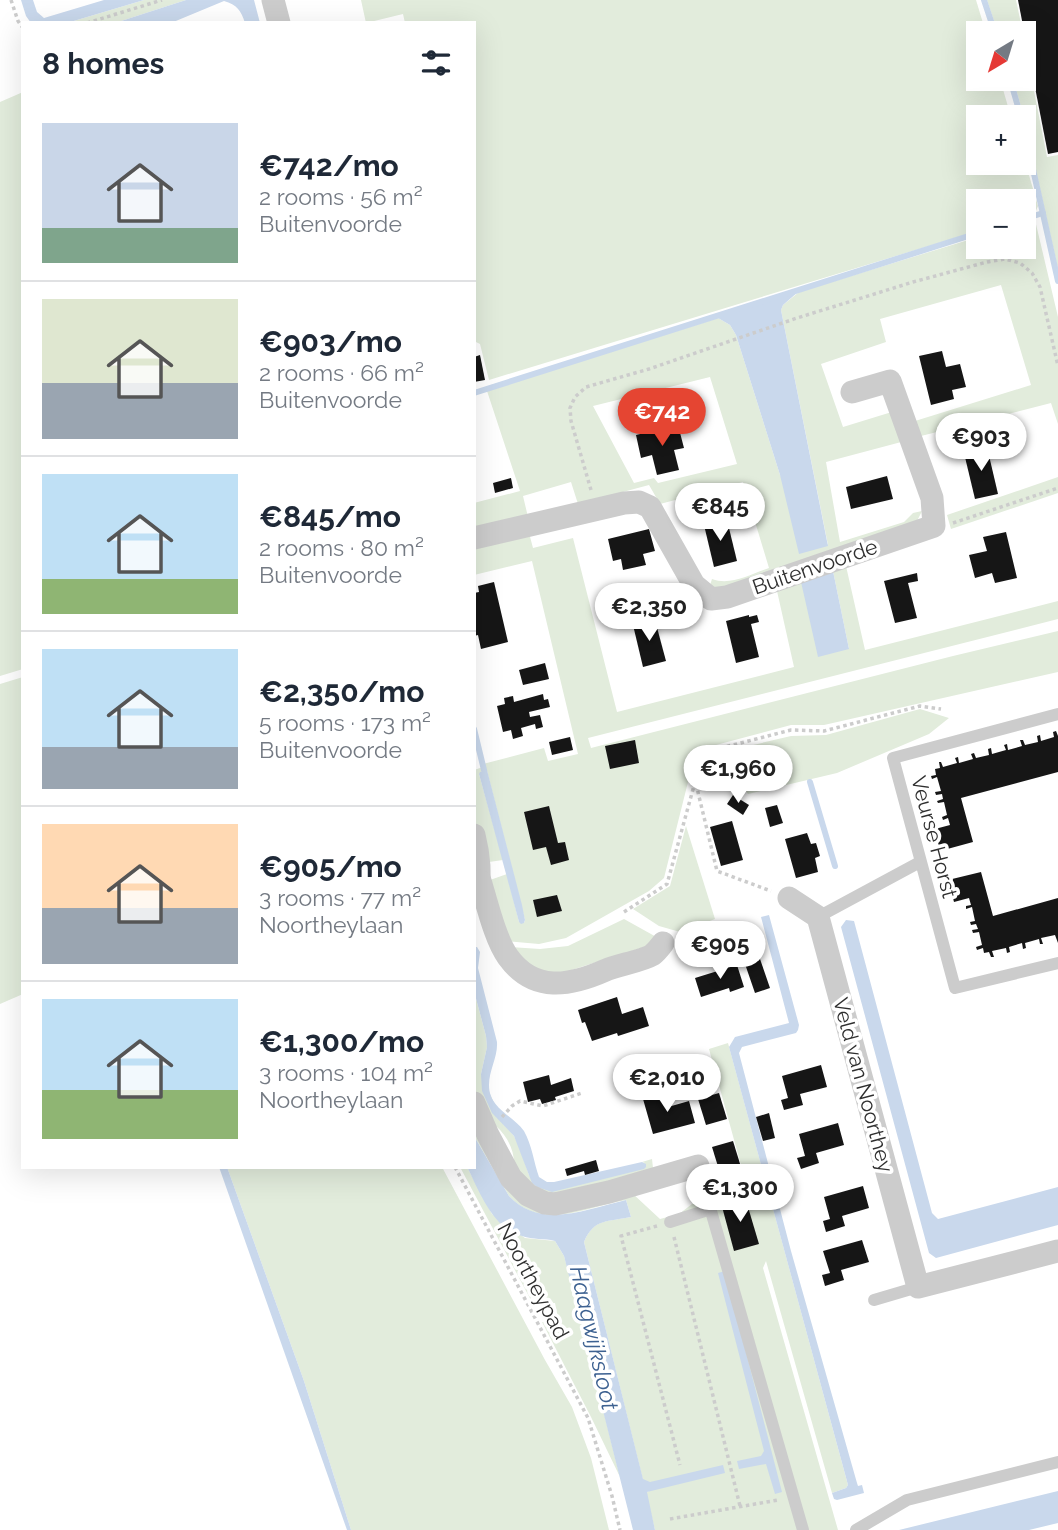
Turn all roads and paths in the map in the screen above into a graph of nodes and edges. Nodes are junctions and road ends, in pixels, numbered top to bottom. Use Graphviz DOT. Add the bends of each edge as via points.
graph roads {
  1 [pos="11,0"];
  2 [pos="162,0"];
  3 [pos="273,0"];
  4 [pos="94,21"];
  5 [pos="278,21"];
  6 [pos="21,25"];
  7 [pos="1058,366"];
  8 [pos="852,392"];
  9 [pos="1058,488"];
  10 [pos="597,509"];
  11 [pos="934,526"];
  12 [pos="476,538"];
  13 [pos="942,709"];
  14 [pos="1058,714"];
  15 [pos="695,782"];
  16 [pos="476,842"];
  17 [pos="920,862"];
  18 [pos="480,881"];
  19 [pos="789,898"];
  20 [pos="476,903"];
  21 [pos="624,912"];
  22 [pos="818,917"];
  23 [pos="663,943"];
  24 [pos="1058,963"];
  25 [pos="582,1093"];
  26 [pos="476,1108"];
  27 [pos="506,1113"];
  28 [pos="698,1166"];
  29 [pos="456,1169"];
  30 [pos="711,1209"];
  31 [pos="670,1222"];
  32 [pos="1058,1251"];
  33 [pos="918,1287"];
  34 [pos="874,1300"];
  35 [pos="1058,1462"];
  36 [pos="680,1465"];
  37 [pos="794,1497"];
  38 [pos="740,1506"];
  39 [pos="670,1519"];
  40 [pos="620,1530"];
  41 [pos="803,1530"];
  42 [pos="856,1530"];
  1 -- 6 [label="path"];
  2 -- 4 [label="path"];
  3 -- 5 [label="street"];
  7 -- 10 [label="path" via="1040,287 1020,263 1005,259 913,282 586,387 570,408 571,421"];
  8 -- 11 [label="street" via="890,381 932,498"];
  9 -- 11 [label="path"];
  10 -- 11 [label="street, Buitenvoorde" via="624,502 650,507 694,585 711,599"];
  10 -- 12 [label="street, Buitenvoorde"];
  13 -- 15 [label="path" via="920,706 824,731 791,730 717,749 699,762"];
  14 -- 17 [label="lane, Veurse Horst" via="893,758"];
  15 -- 19 [label="path" via="717,870"];
  15 -- 21 [label="path" via="667,884"];
  16 -- 18 [label="street"];
  17 -- 22 [label="lane"];
  17 -- 24 [label="lane, Veurse Horst" via="955,988"];
  18 -- 20 [label="street"];
  18 -- 23 [label="street" via="508,957 521,971 542,982 580,980 651,955"];
  19 -- 22 [label="street"];
  22 -- 33 [label="street, Veld van Noorthey"];
  25 -- 27 [label="path" via="543,1106 520,1101"];
  26 -- 28 [label="street" via="511,1178 528,1195 545,1203 609,1192"];
  28 -- 30 [label="lane"];
  29 -- 40 [label="path, Noortheypad" via="588,1418"];
  30 -- 31 [label="lane"];
  30 -- 37 [label="lane"];
  31 -- 36 [label="path" via="621,1236"];
  31 -- 38 [label="path"];
  32 -- 33 [label="street"];
  33 -- 34 [label="lane"];
  35 -- 42 [label="lane" via="907,1500"];
  37 -- 38 [label="path"];
  37 -- 41 [label="lane"];
  38 -- 39 [label="path"];
}
